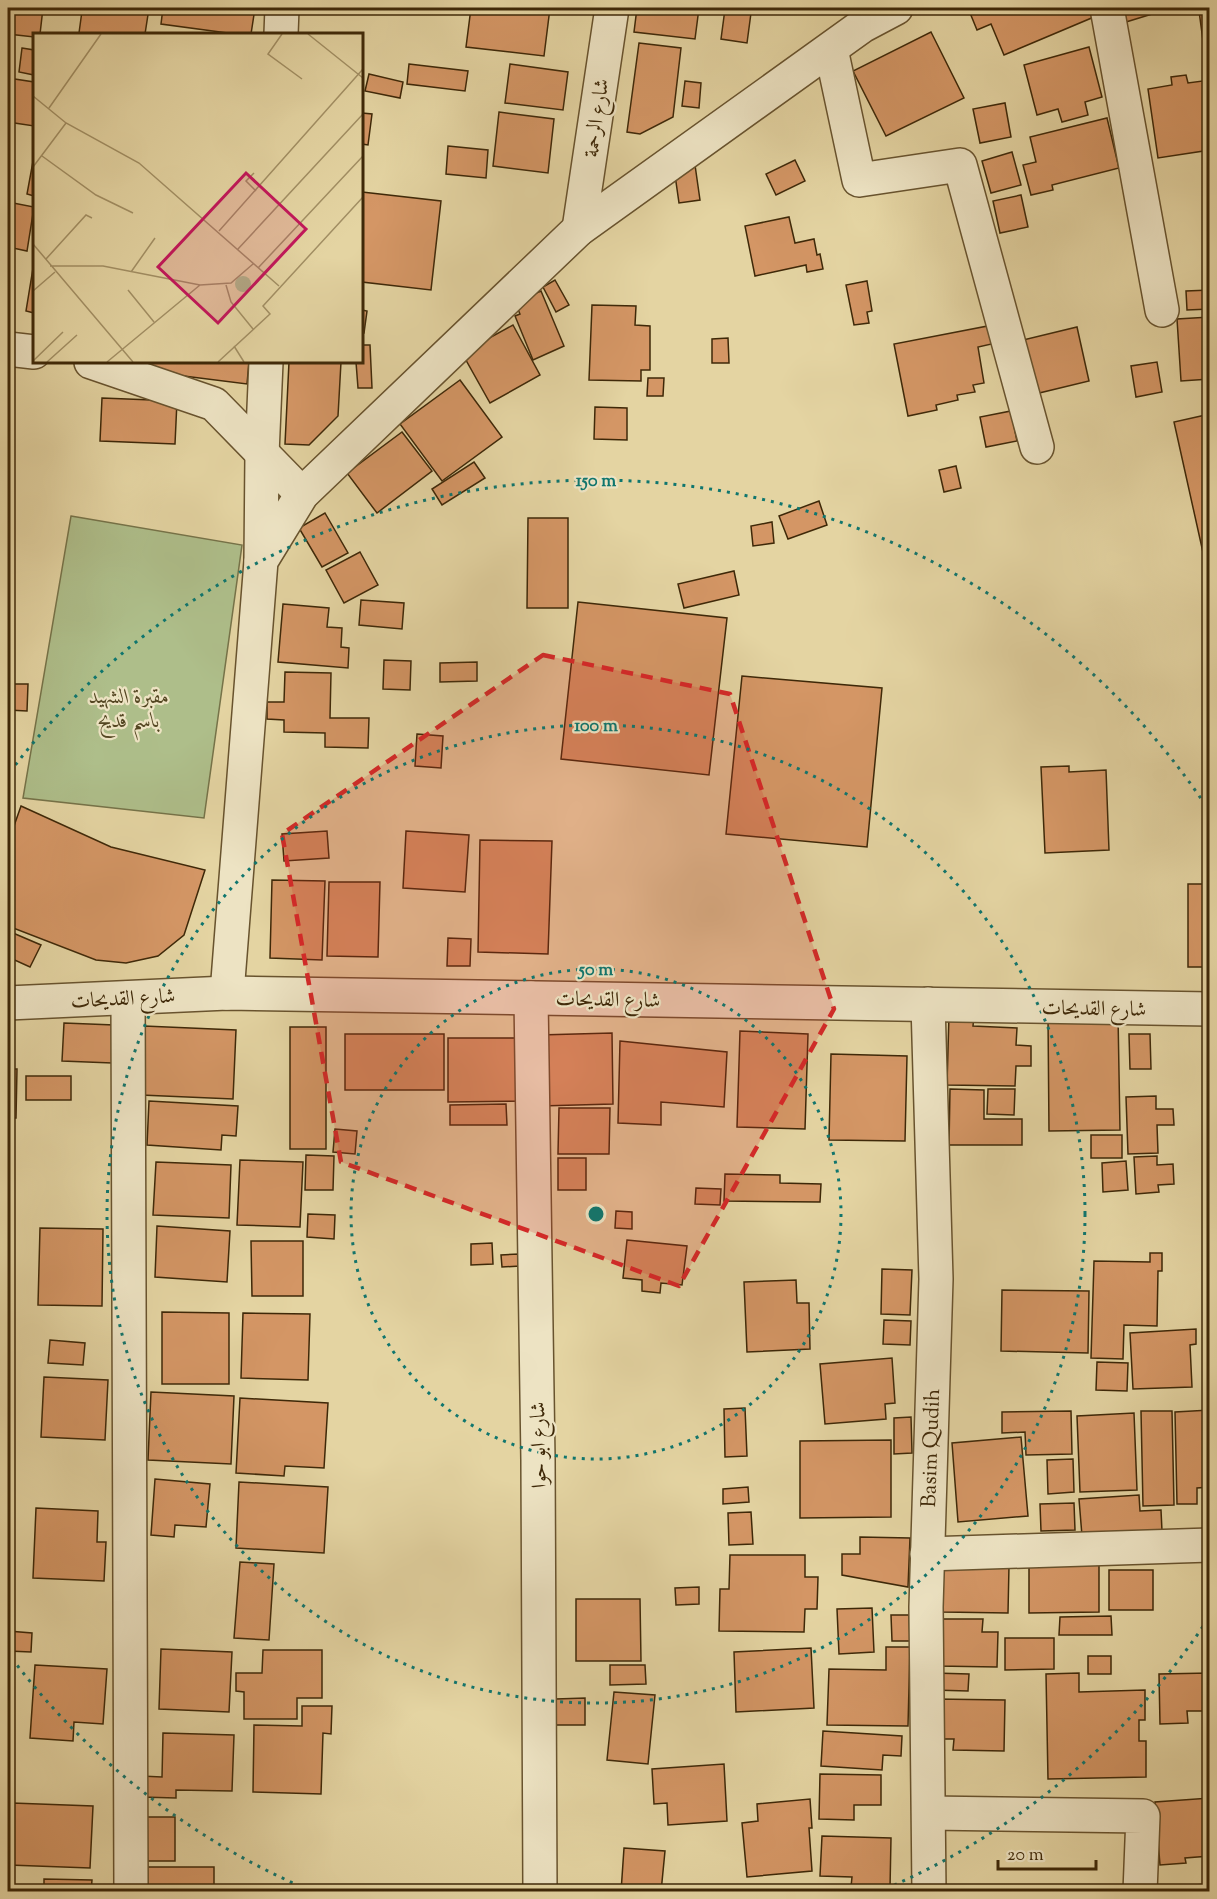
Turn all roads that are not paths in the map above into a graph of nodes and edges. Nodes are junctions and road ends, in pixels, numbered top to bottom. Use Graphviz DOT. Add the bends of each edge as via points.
graph roads {
  1 [pos="282,8"];
  2 [pos="612,8"];
  3 [pos="896,8"];
  4 [pos="1107,8"];
  5 [pos="281,33"];
  6 [pos="831,49"];
  7 [pos="579,229"];
  8 [pos="1162,310"];
  9 [pos="8,349"];
  10 [pos="33,352"];
  11 [pos="94,363"];
  12 [pos="266,363"];
  13 [pos="1037,447"];
  14 [pos="262,454"];
  15 [pos="302,494"];
  16 [pos="261,561"];
  17 [pos="227,993"];
  18 [pos="128,998"];
  19 [pos="531,998"];
  20 [pos="8,1003"];
  21 [pos="928,1004"];
  22 [pos="1209,1009"];
  23 [pos="1209,1545"];
  24 [pos="927,1554"];
  25 [pos="929,1813"];
  26 [pos="131,1892"];
  27 [pos="540,1892"];
  28 [pos="929,1892"];
  29 [pos="1140,1892"];
  1 -- 5 [label="street"];
  2 -- 7 [label="street, شارع الرحمة"];
  3 -- 6 [label="street"];
  4 -- 8 [label="street"];
  6 -- 7 [label="street"];
  6 -- 13 [label="street" via="859,180 960,165"];
  7 -- 15 [label="street"];
  9 -- 10 [label="street"];
  11 -- 14 [label="street" via="214,404"];
  12 -- 14 [label="street"];
  14 -- 15 [label="street"];
  14 -- 16 [label="street"];
  15 -- 16 [label="street"];
  16 -- 17 [label="street"];
  17 -- 18 [label="street, شارع القديحات"];
  17 -- 19 [label="street, شارع القديحات"];
  18 -- 20 [label="street, شارع القديحات"];
  18 -- 26 [label="street"];
  19 -- 21 [label="street, شارع القديحات"];
  19 -- 27 [label="street, شارع ابو حوا"];
  21 -- 22 [label="street, شارع القديحات"];
  21 -- 24 [label="street, Basim Qudih" via="936,1279"];
  23 -- 24 [label="street"];
  24 -- 25 [label="street, Basim Qudih"];
  25 -- 28 [label="street, Basim Qudih"];
  25 -- 29 [label="street" via="1143,1815"];
}
